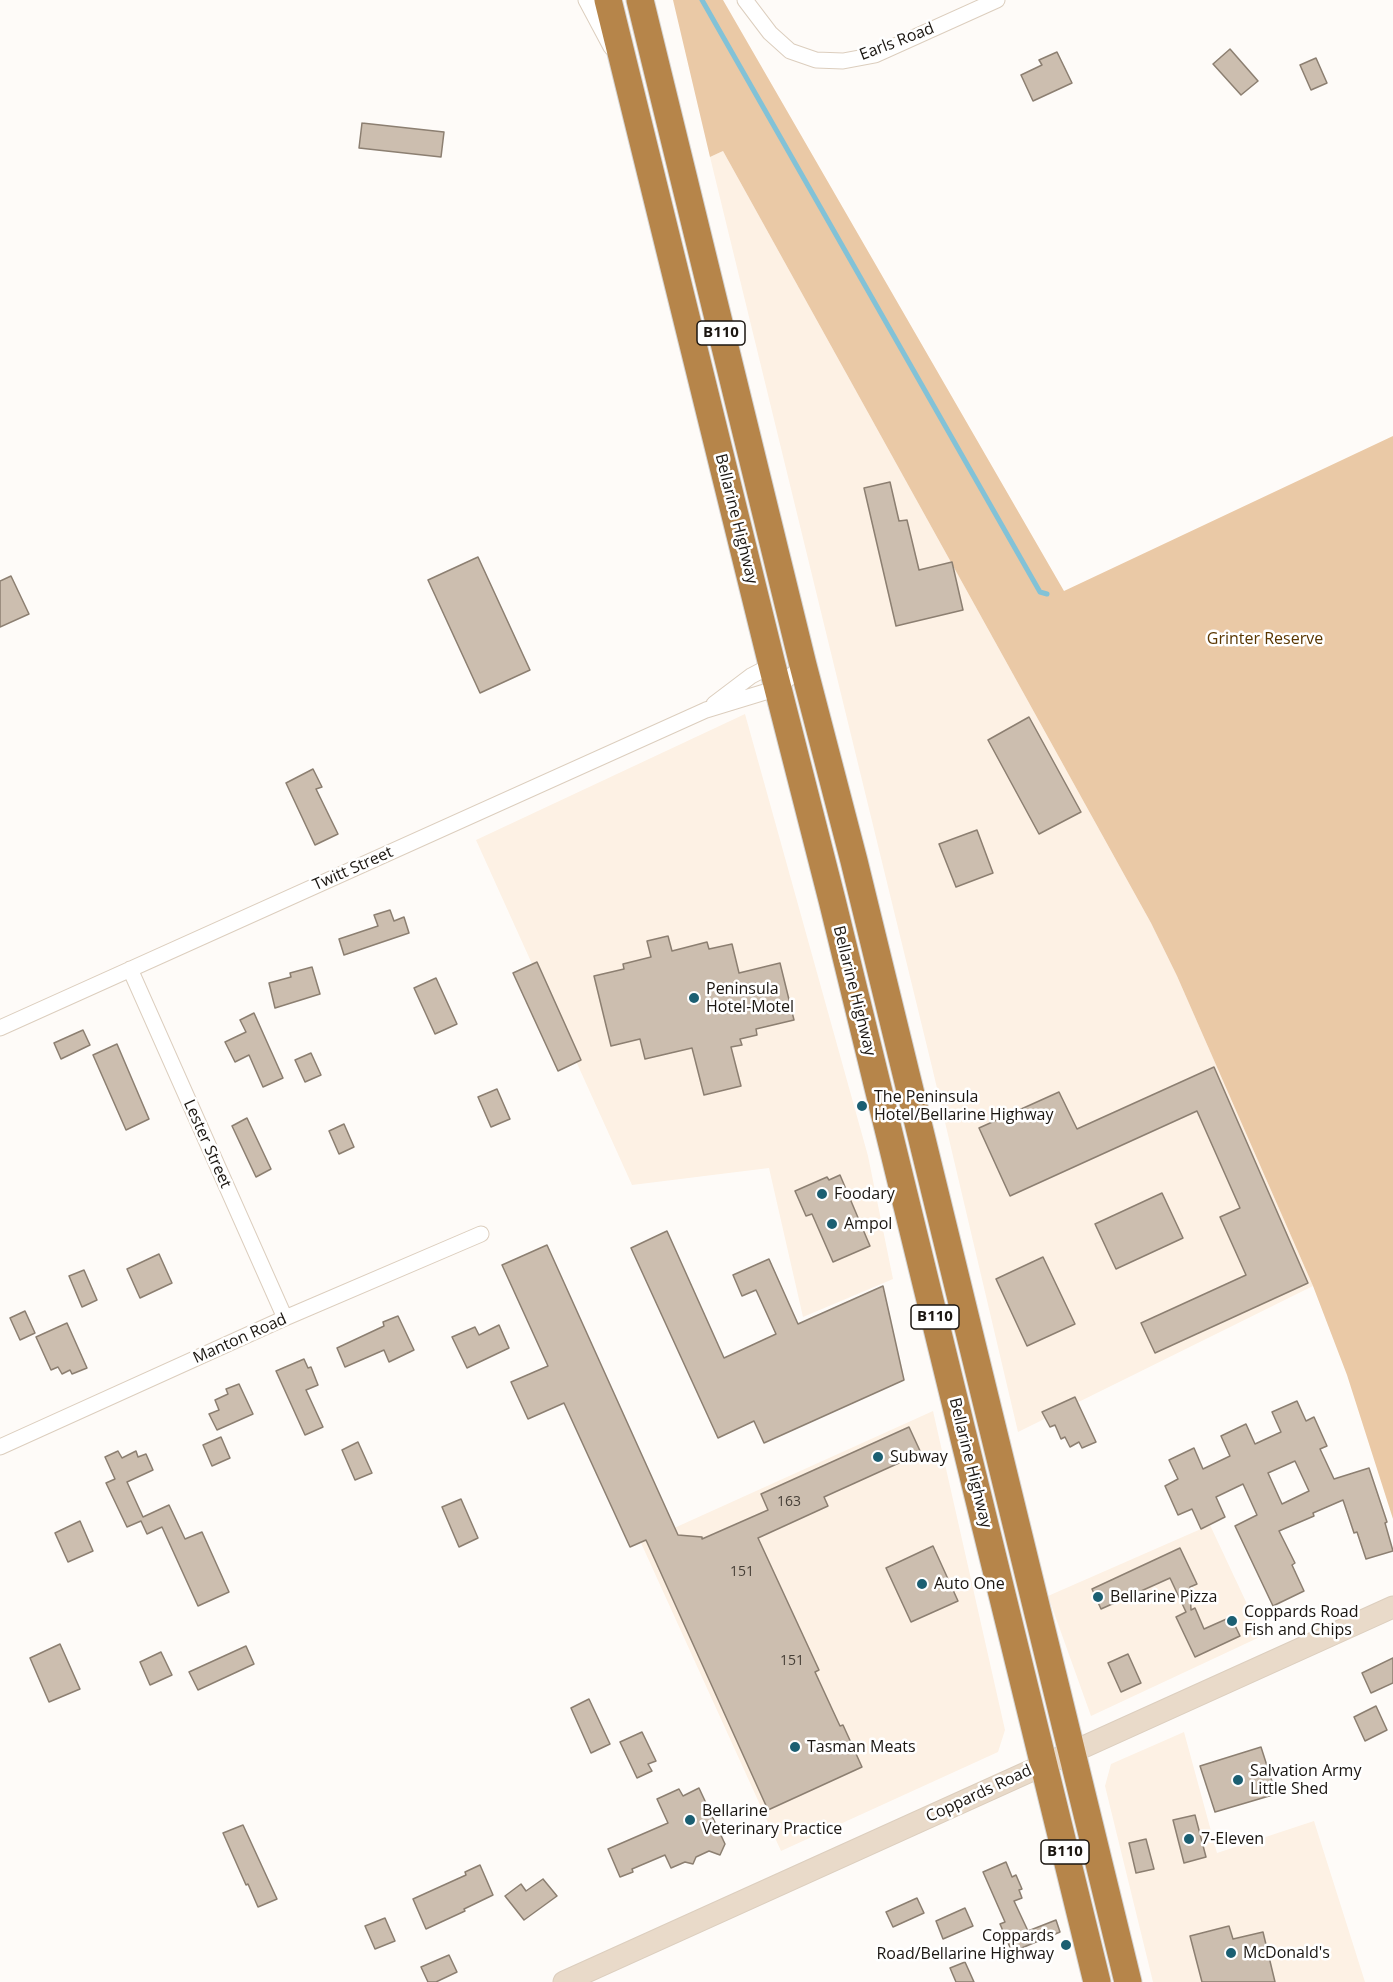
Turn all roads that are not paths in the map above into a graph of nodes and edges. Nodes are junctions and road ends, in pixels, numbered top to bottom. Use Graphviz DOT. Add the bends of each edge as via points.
graph roads {
  1 [pos="586,0"];
  2 [pos="608,0"];
  3 [pos="640,0"];
  4 [pos="745,0"];
  5 [pos="997,0"];
  6 [pos="628,79"];
  7 [pos="802,665"];
  8 [pos="775,676"];
  9 [pos="706,710"];
  10 [pos="130,969"];
  11 [pos="0,1028"];
  12 [pos="481,1234"];
  13 [pos="285,1318"];
  14 [pos="0,1447"];
  15 [pos="1393,1606"];
  16 [pos="1071,1751"];
  17 [pos="1044,1764"];
  18 [pos="564,1982"];
  19 [pos="1097,1982"];
  20 [pos="1128,1982"];
  1 -- 6 [label="street"];
  2 -- 6 [label="highway, Bellarine Highway / B110"];
  3 -- 7 [label="highway, Bellarine Highway / B110"];
  4 -- 5 [label="street, Earls Road" via="770,33 790,51 816,60 843,62 875,55"];
  6 -- 8 [label="highway, Bellarine Highway / B110"];
  7 -- 8 [label="street, Twitt Street"];
  7 -- 8 [label="street, Twitt Street"];
  7 -- 16 [label="highway, Bellarine Highway / B110" via="854,861"];
  8 -- 9 [label="street, Twitt Street"];
  8 -- 9 [label="street, Twitt Street" via="751,676"];
  8 -- 17 [label="highway, Bellarine Highway / B110"];
  9 -- 10 [label="street, Twitt Street"];
  10 -- 11 [label="street, Twitt Street"];
  10 -- 13 [label="street, Lester Street"];
  12 -- 13 [label="street, Manton Road"];
  13 -- 14 [label="street, Manton Road"];
  15 -- 16 [label="street, Coppards Road"];
  16 -- 17 [label="street, Coppards Road"];
  16 -- 20 [label="highway, Bellarine Highway / B110"];
  17 -- 18 [label="street, Coppards Road"];
  17 -- 19 [label="highway, Bellarine Highway / B110"];
}
